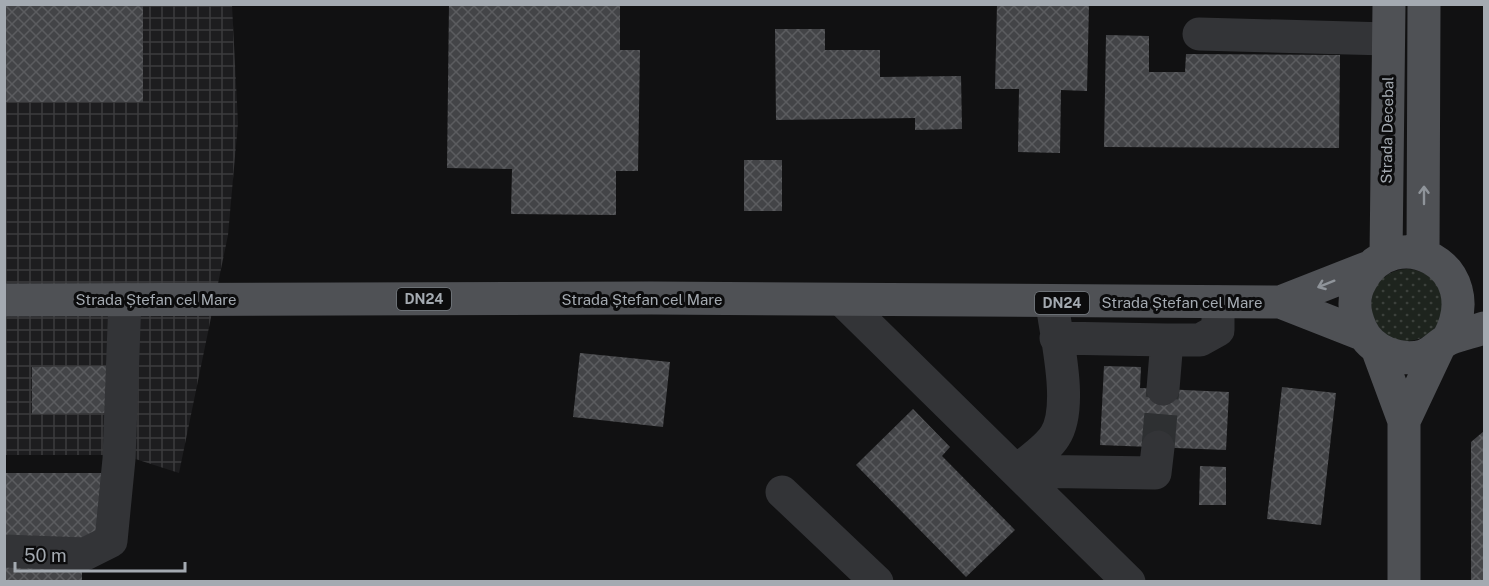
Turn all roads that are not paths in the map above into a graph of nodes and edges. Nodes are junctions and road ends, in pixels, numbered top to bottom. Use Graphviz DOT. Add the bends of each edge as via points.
graph roads {
  1 [pos="1389,4"];
  2 [pos="1424,4"];
  3 [pos="1199,34"];
  4 [pos="1388,39"];
  5 [pos="1379,261"];
  6 [pos="1436,262"];
  7 [pos="1485,296"];
  8 [pos="125,299"];
  9 [pos="4,300"];
  10 [pos="843,301"];
  11 [pos="1218,302"];
  12 [pos="1280,302"];
  13 [pos="1052,303"];
  14 [pos="1485,328"];
  15 [pos="1056,338"];
  16 [pos="1167,340"];
  17 [pos="1370,341"];
  18 [pos="1443,344"];
  19 [pos="1163,389"];
  20 [pos="1404,421"];
  21 [pos="1158,447"];
  22 [pos="1017,471"];
  23 [pos="782,492"];
  24 [pos="4,551"];
  25 [pos="877,582"];
  26 [pos="1129,582"];
  27 [pos="1404,582"];
  1 -- 4 [label="main road, Strada Decebal"];
  6 -- 2 [label="main road, one-way"];
  3 -- 4 [label="street"];
  4 -- 5 [label="main road, Strada Decebal"];
  5 -- 6 [label="main road" via="1405,252"];
  5 -- 12 [label="main road, Strada Ștefan cel Mare / DN24, one-way"];
  5 -- 17 [label="main road" via="1360,281 1355,299 1356,318"];
  6 -- 7 [label="main road"];
  6 -- 18 [label="main road" via="1457,286 1461,304 1458,323"];
  8 -- 9 [label="main road, Strada Ștefan cel Mare / DN24"];
  8 -- 10 [label="main road, Strada Ștefan cel Mare / DN24"];
  8 -- 24 [label="street" via="120,459 111,541 85,554"];
  10 -- 13 [label="main road, Strada Ștefan cel Mare / DN24"];
  10 -- 22 [label="street"];
  11 -- 12 [label="main road, Strada Ștefan cel Mare / DN24"];
  11 -- 13 [label="main road, Strada Ștefan cel Mare / DN24"];
  11 -- 16 [label="street" via="1218,330 1200,340"];
  12 -- 17 [label="main road, Strada Ștefan cel Mare / DN24"];
  13 -- 15 [label="street"];
  14 -- 18 [label="main road"];
  15 -- 16 [label="street"];
  15 -- 22 [label="street" via="1063,365 1061,423 1055,437"];
  16 -- 19 [label="street"];
  17 -- 18 [label="main road" via="1391,355 1407,358 1423,356"];
  17 -- 20 [label="main road"];
  18 -- 20 [label="main road"];
  20 -- 27 [label="main road"];
  21 -- 22 [label="street" via="1155,473"];
  22 -- 26 [label="street"];
  23 -- 25 [label="street"];
}
